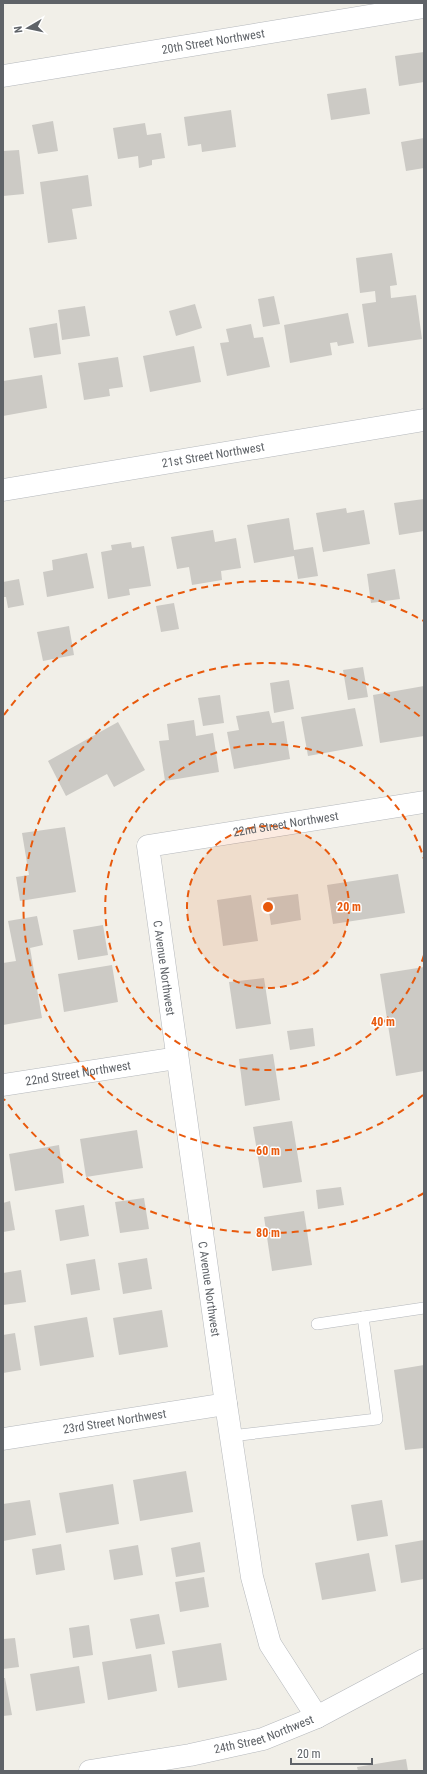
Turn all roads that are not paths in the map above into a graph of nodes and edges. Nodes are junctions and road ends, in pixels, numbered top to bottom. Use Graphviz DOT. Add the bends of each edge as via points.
graph roads {
  1 [pos="424,7"];
  2 [pos="3,76"];
  3 [pos="424,420"];
  4 [pos="3,490"];
  5 [pos="424,802"];
  6 [pos="148,846"];
  7 [pos="177,1058"];
  8 [pos="3,1086"];
  9 [pos="424,1308"];
  10 [pos="363,1317"];
  11 [pos="317,1324"];
  12 [pos="226,1404"];
  13 [pos="231,1436"];
  14 [pos="3,1439"];
  15 [pos="424,1660"];
  16 [pos="317,1717"];
  17 [pos="90,1771"];
  1 -- 2 [label="street, 20th Street Northwest"];
  3 -- 4 [label="street, 21st Street Northwest"];
  5 -- 6 [label="street, 22nd Street Northwest"];
  6 -- 7 [label="street, C Avenue Northwest"];
  7 -- 8 [label="street, 22nd Street Northwest"];
  7 -- 12 [label="street, C Avenue Northwest"];
  9 -- 10 [label="lane"];
  10 -- 11 [label="lane"];
  10 -- 13 [label="lane" via="376,1419"];
  12 -- 13 [label="street, C Avenue Northwest"];
  12 -- 14 [label="street, 23rd Street Northwest"];
  13 -- 16 [label="street, C Avenue Northwest" via="252,1577 270,1644"];
  15 -- 16 [label="street, 24th Street Northwest"];
  16 -- 17 [label="street, 24th Street Northwest" via="262,1739 190,1755"];
}
